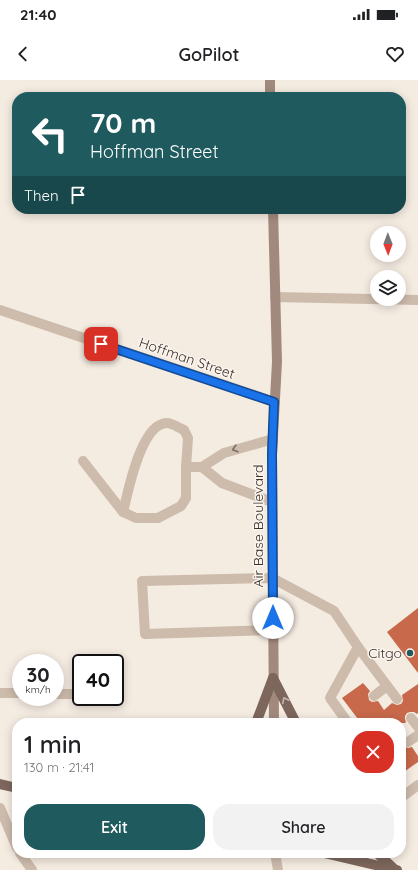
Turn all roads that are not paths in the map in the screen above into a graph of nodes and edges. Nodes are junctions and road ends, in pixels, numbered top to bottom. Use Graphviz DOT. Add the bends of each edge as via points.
graph roads {
  1 [pos="270,80"];
  2 [pos="270,92"];
  3 [pos="273,214"];
  4 [pos="275,297"];
  5 [pos="418,300"];
  6 [pos="0,310"];
  7 [pos="274,402"];
  8 [pos="273,439"];
  9 [pos="83,461"];
  10 [pos="186,467"];
  11 [pos="202,467"];
  12 [pos="272,502"];
  13 [pos="123,512"];
  14 [pos="272,578"];
  15 [pos="273,630"];
  16 [pos="358,647"];
  17 [pos="273,678"];
  18 [pos="387,686"];
  19 [pos="0,693"];
  20 [pos="12,693"];
  21 [pos="374,696"];
  22 [pos="397,699"];
  23 [pos="258,718"];
  24 [pos="274,718"];
  25 [pos="293,718"];
  26 [pos="349,718"];
  27 [pos="411,718"];
  28 [pos="418,727"];
  29 [pos="418,735"];
  30 [pos="408,742"];
  31 [pos="0,784"];
  32 [pos="418,785"];
  33 [pos="12,787"];
  34 [pos="406,793"];
  35 [pos="0,808"];
  36 [pos="12,836"];
  37 [pos="24,858"];
  38 [pos="276,858"];
  39 [pos="345,858"];
  40 [pos="383,858"];
  41 [pos="32,870"];
  42 [pos="278,870"];
  43 [pos="396,870"];
  1 -- 2 [label="street"];
  3 -- 4 [label="street, Air Base Boulevard"];
  4 -- 5 [label="street"];
  4 -- 7 [label="street, Air Base Boulevard" via="277,362"];
  6 -- 7 [label="street, Hoffman Street"];
  7 -- 8 [label="street, Air Base Boulevard"];
  8 -- 11 [label="street, one-way" via="224,453"];
  8 -- 12 [label="street, Air Base Boulevard"];
  9 -- 13 [label="street"];
  10 -- 11 [label="street"];
  10 -- 13 [label="street" via="186,498 181,506 158,518 136,518"];
  10 -- 13 [label="street" via="188,438 184,430 167,423 158,426 146,438 137,459"];
  11 -- 12 [label="street" via="222,484"];
  12 -- 14 [label="street, Air Base Boulevard"];
  14 -- 15 [label="street, Air Base Boulevard"];
  14 -- 15 [label="street" via="142,581 145,634"];
  14 -- 16 [label="street" via="334,611"];
  15 -- 17 [label="street, Air Base Boulevard"];
  16 -- 18 [label="street"];
  16 -- 26 [label="street" via="330,698"];
  17 -- 23 [label="main road"];
  17 -- 24 [label="street, Air Base Boulevard"];
  25 -- 17 [label="main road, one-way"];
  18 -- 21 [label="street"];
  18 -- 22 [label="street"];
  19 -- 20 [label="street"];
  27 -- 28 [label="street"];
  29 -- 30 [label="street"];
  31 -- 33 [label="main road"];
  32 -- 34 [label="street"];
  35 -- 36 [label="street"];
  37 -- 41 [label="street"];
  38 -- 42 [label="street"];
  39 -- 43 [label="main road"];
  40 -- 43 [label="main road"];
}
